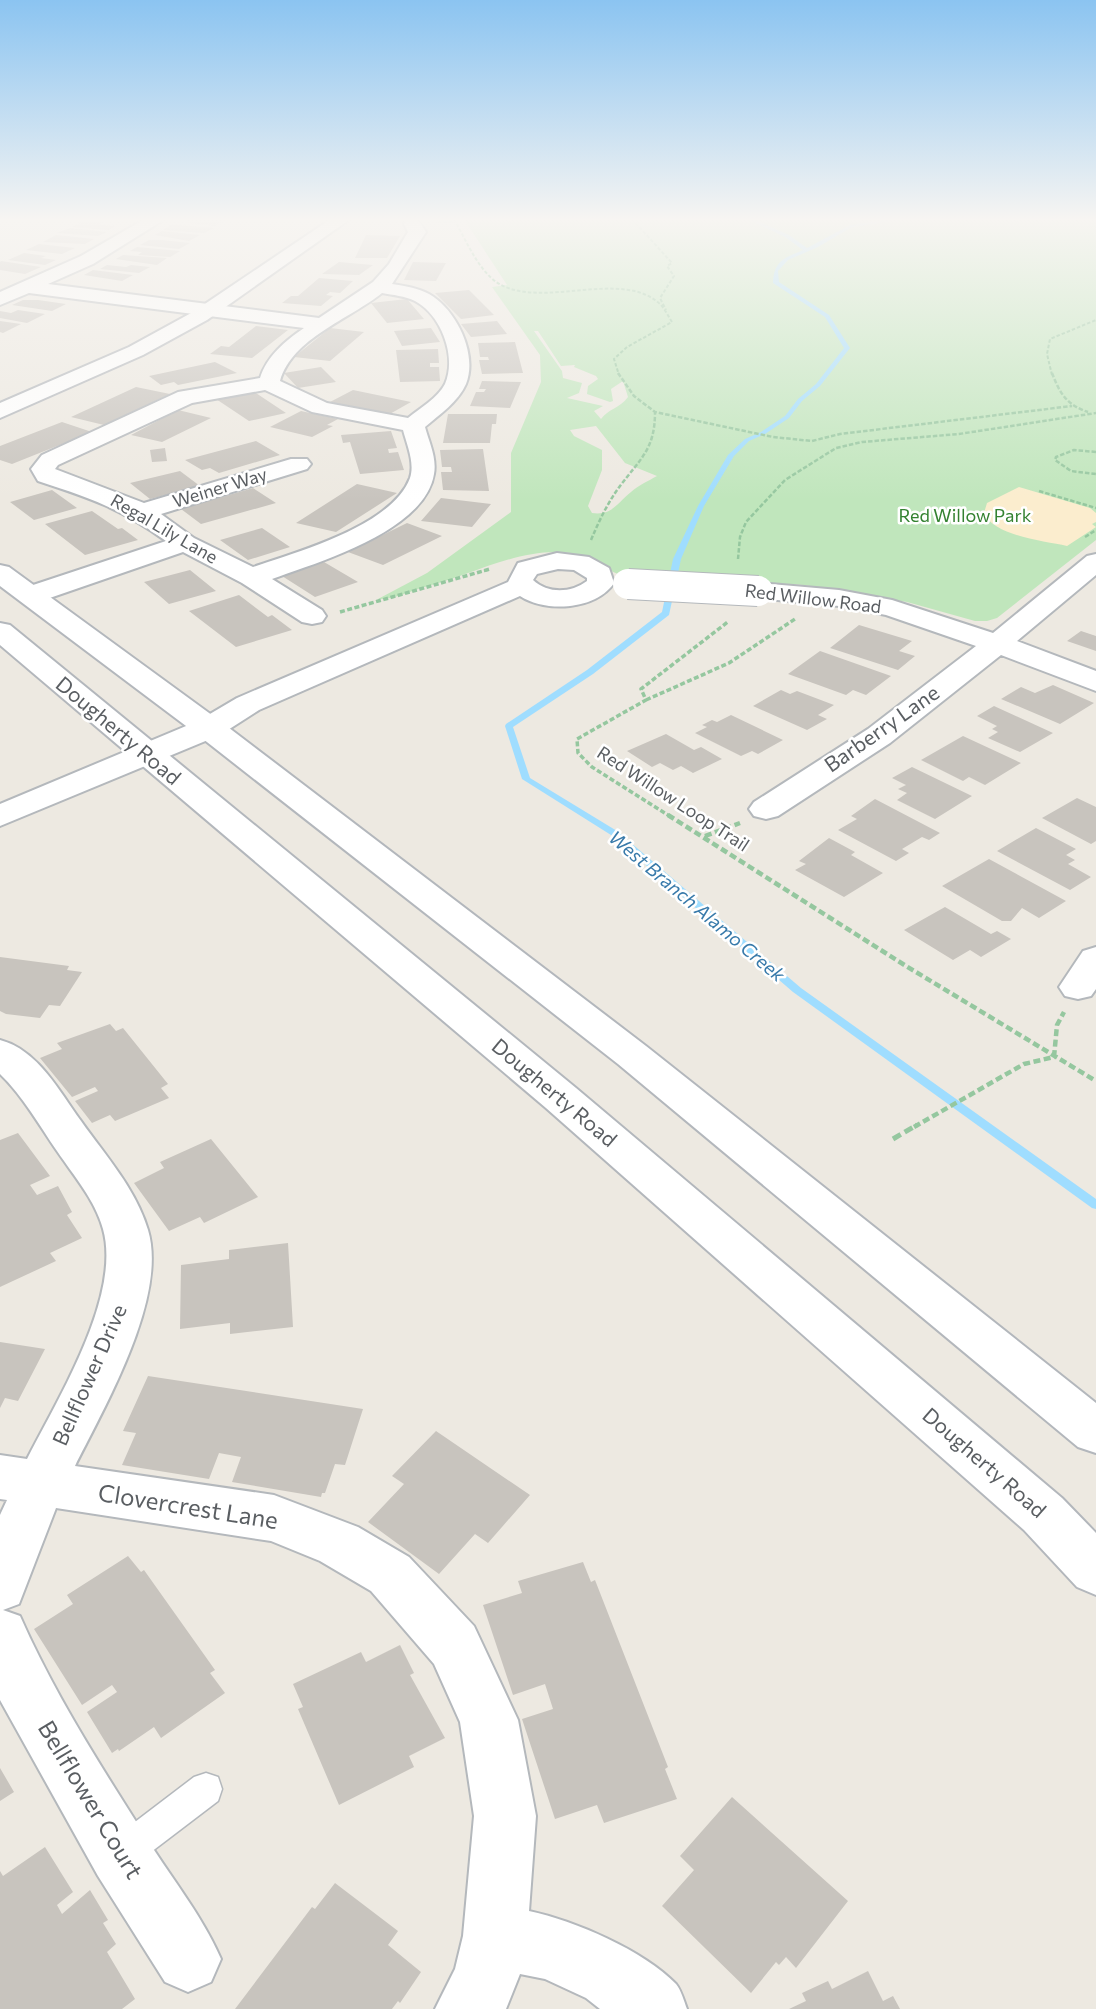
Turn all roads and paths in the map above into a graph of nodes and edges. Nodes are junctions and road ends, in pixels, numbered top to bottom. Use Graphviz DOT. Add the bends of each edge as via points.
graph roads {
  1 [pos="162,313"];
  2 [pos="204,313"];
  3 [pos="258,313"];
  4 [pos="339,313"];
  5 [pos="438,313"];
  6 [pos="668,313"];
  7 [pos="328,320"];
  8 [pos="1096,320"];
  9 [pos="269,383"];
  10 [pos="0,391"];
  11 [pos="1072,406"];
  12 [pos="0,411"];
  13 [pos="655,412"];
  14 [pos="1089,412"];
  15 [pos="1096,413"];
  16 [pos="413,425"];
  17 [pos="1096,452"];
  18 [pos="299,464"];
  19 [pos="1096,474"];
  20 [pos="1039,491"];
  21 [pos="1096,508"];
  22 [pos="142,512"];
  23 [pos="1096,530"];
  24 [pos="1081,540"];
  25 [pos="185,543"];
  26 [pos="738,562"];
  27 [pos="1096,562"];
  28 [pos="580,563"];
  29 [pos="0,573"];
  30 [pos="251,577"];
  31 [pos="525,577"];
  32 [pos="601,583"];
  33 [pos="31,595"];
  34 [pos="550,597"];
  35 [pos="831,598"];
  36 [pos="312,616"];
  37 [pos="732,619"];
  38 [pos="0,631"];
  39 [pos="995,644"];
  40 [pos="1096,682"];
  41 [pos="646,700"];
  42 [pos="209,728"];
  43 [pos="146,754"];
  44 [pos="766,808"];
  45 [pos="0,816"];
  46 [pos="1087,973"];
  47 [pos="0,1053"];
  48 [pos="1055,1057"];
  49 [pos="1096,1081"];
  50 [pos="893,1139"];
  51 [pos="1096,1432"];
  52 [pos="20,1481"];
  53 [pos="1096,1570"];
  54 [pos="0,1586"];
  55 [pos="0,1635"];
  56 [pos="206,1789"];
  57 [pos="120,1854"];
  58 [pos="495,1936"];
  59 [pos="188,1959"];
  60 [pos="468,2009"];
  61 [pos="654,2009"];
  1 -- 10 [label="street"];
  2 -- 12 [label="street" via="136,351"];
  3 -- 7 [label="street"];
  4 -- 7 [label="street"];
  5 -- 16 [label="street" via="457,345 458,377 450,393"];
  6 -- 13 [label="path" via="672,322 665,328 614,359 623,386"];
  7 -- 9 [label="street" via="280,357 269,374"];
  8 -- 11 [label="path" via="1045,345 1046,358"];
  9 -- 16 [label="street" via="289,398 316,407"];
  9 -- 22 [label="street, Regal Lily Lane" via="186,397 50,460 43,469 60,483 116,499"];
  11 -- 13 [label="path" via="812,441 749,433"];
  11 -- 14 [label="path"];
  13 -- 28 [label="path" via="653,440 637,470 611,498"];
  14 -- 15 [label="path"];
  14 -- 26 [label="path" via="1018,426 836,448 785,480 746,522"];
  16 -- 30 [label="street" via="424,461 415,495 386,520 345,542"];
  17 -- 19 [label="path" via="1066,452 1055,460 1071,471"];
  18 -- 22 [label="street, Weiner Way"];
  20 -- 21 [label="path"];
  22 -- 25 [label="street, Regal Lily Lane"];
  23 -- 24 [label="path"];
  25 -- 30 [label="street, Regal Lily Lane"];
  25 -- 33 [label="street"];
  27 -- 39 [label="street, Barberry Lane"];
  28 -- 31 [label="street" via="557,561"];
  28 -- 32 [label="street" via="596,570"];
  29 -- 33 [label="street"];
  30 -- 36 [label="street, Regal Lily Lane"];
  31 -- 34 [label="street" via="533,593"];
  31 -- 36 [label="path" via="508,563 349,610"];
  31 -- 42 [label="street" via="248,704"];
  32 -- 34 [label="street" via="582,595"];
  32 -- 35 [label="street, Red Willow Road, bridge"];
  33 -- 42 [label="street"];
  34 -- 42 [label="street" via="270,718"];
  35 -- 39 [label="street, Red Willow Road" via="892,608"];
  35 -- 41 [label="path" via="729,663"];
  37 -- 41 [label="path" via="641,689"];
  38 -- 43 [label="street, Dougherty Road"];
  39 -- 40 [label="street, Red Willow Road"];
  39 -- 44 [label="street, Barberry Lane" via="879,736"];
  41 -- 48 [label="path, Red Willow Loop Trail" via="577,739 578,753 592,767"];
  42 -- 43 [label="street"];
  42 -- 51 [label="street" via="632,1055"];
  43 -- 45 [label="street"];
  43 -- 53 [label="street, Dougherty Road" via="561,1098 1043,1514"];
  46 -- 48 [label="path" via="1057,1025"];
  47 -- 52 [label="street, Bellflower Drive" via="25,1074 119,1208 129,1244 126,1294 112,1333"];
  48 -- 49 [label="path, Red Willow Loop Trail"];
  48 -- 50 [label="path" via="1024,1064"];
  52 -- 54 [label="street" via="22,1524"];
  52 -- 58 [label="street, Clovercrest Lane" via="274,1518 339,1544 390,1574 454,1645 489,1720 505,1816"];
  55 -- 57 [label="street, Bellflower Court" via="12,1666"];
  56 -- 57 [label="lane"];
  57 -- 59 [label="street, Bellflower Court"];
  58 -- 60 [label="street, Clovercrest Lane" via="485,1982"];
  58 -- 61 [label="street" via="549,1948 609,1975"];
}
